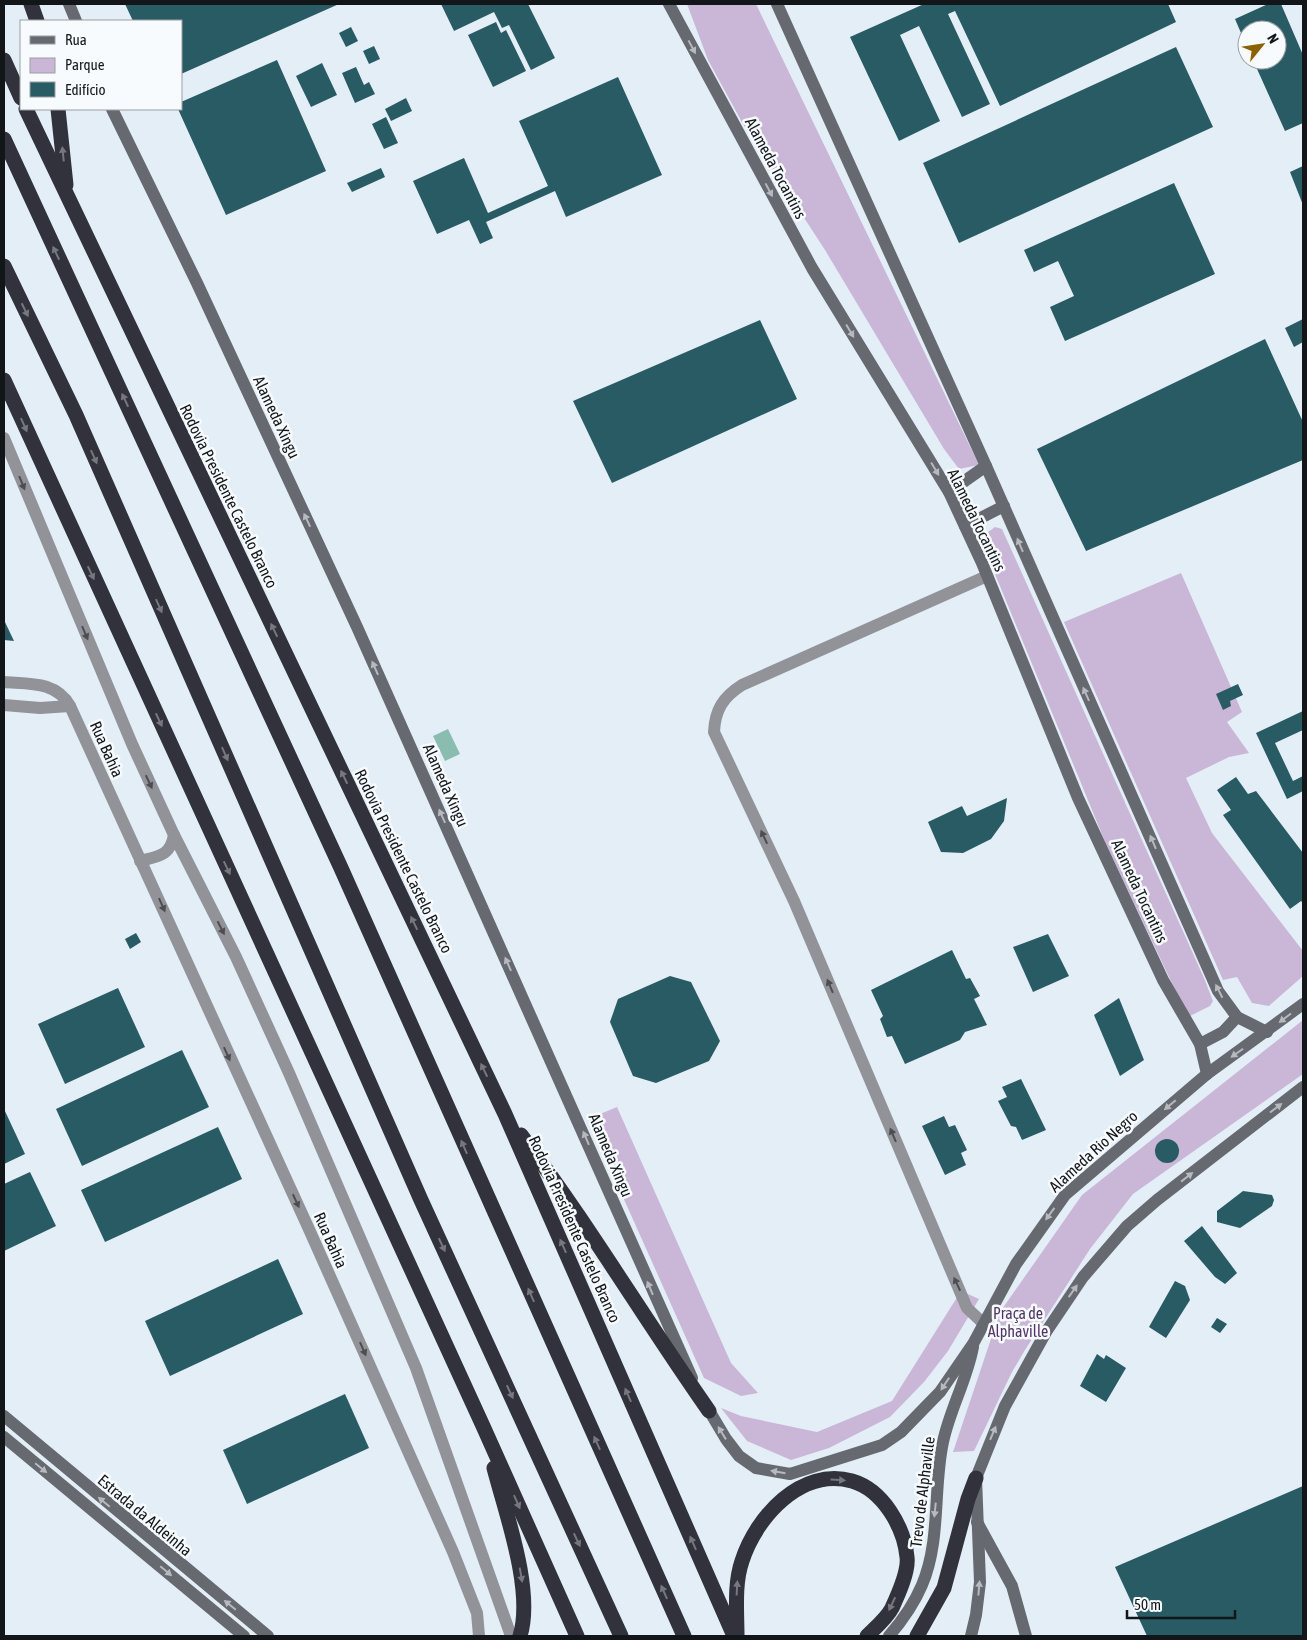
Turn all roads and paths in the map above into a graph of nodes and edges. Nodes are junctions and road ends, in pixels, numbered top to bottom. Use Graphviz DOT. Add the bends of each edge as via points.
graph roads {
  1 [pos="32,4"];
  2 [pos="69,4"];
  3 [pos="669,4"];
  4 [pos="777,4"];
  5 [pos="36,20"];
  6 [pos="76,20"];
  7 [pos="4,60"];
  8 [pos="20,96"];
  9 [pos="26,110"];
  10 [pos="58,110"];
  11 [pos="112,110"];
  12 [pos="4,139"];
  13 [pos="68,198"];
  14 [pos="4,266"];
  15 [pos="4,380"];
  16 [pos="4,438"];
  17 [pos="986,466"];
  18 [pos="949,492"];
  19 [pos="1004,506"];
  20 [pos="965,526"];
  21 [pos="987,576"];
  22 [pos="10,682"];
  23 [pos="41,684"];
  24 [pos="4,705"];
  25 [pos="70,706"];
  26 [pos="40,708"];
  27 [pos="174,835"];
  28 [pos="140,861"];
  29 [pos="1303,1004"];
  30 [pos="1237,1018"];
  31 [pos="1267,1032"];
  32 [pos="1200,1044"];
  33 [pos="1207,1074"];
  34 [pos="1303,1087"];
  35 [pos="505,1114"];
  36 [pos="984,1324"];
  37 [pos="974,1344"];
  38 [pos="709,1411"];
  39 [pos="4,1416"];
  40 [pos="483,1426"];
  41 [pos="4,1436"];
  42 [pos="756,1468"];
  43 [pos="974,1485"];
  44 [pos="977,1521"];
  45 [pos="244,1636"];
  46 [pos="268,1636"];
  47 [pos="479,1636"];
  48 [pos="511,1636"];
  49 [pos="520,1636"];
  50 [pos="577,1636"];
  51 [pos="621,1636"];
  52 [pos="684,1636"];
  53 [pos="736,1636"];
  54 [pos="867,1636"];
  55 [pos="889,1636"];
  56 [pos="917,1636"];
  57 [pos="971,1636"];
  58 [pos="1026,1636"];
  1 -- 5 [label="highway"];
  2 -- 6 [label="main road"];
  3 -- 18 [label="main road, Alameda Tocantins, one-way" via="812,268"];
  4 -- 17 [label="main road, Alameda Tocantins"];
  7 -- 8 [label="highway"];
  9 -- 13 [label="highway, Rodovia Presidente Castelo Branco"];
  13 -- 10 [label="highway, one-way"];
  38 -- 11 [label="main road, Alameda Xingu, one-way" via="654,1297 575,1111 357,627"];
  52 -- 12 [label="highway, one-way" via="341,868"];
  35 -- 13 [label="highway, Rodovia Presidente Castelo Branco, one-way"];
  14 -- 51 [label="highway, one-way" via="76,415 421,1200"];
  15 -- 40 [label="highway, one-way"];
  16 -- 27 [label="street, one-way" via="128,735"];
  17 -- 18 [label="main road"];
  17 -- 19 [label="main road, Alameda Tocantins"];
  18 -- 20 [label="main road, Alameda Tocantins"];
  19 -- 20 [label="main road"];
  30 -- 19 [label="main road, Alameda Tocantins, one-way" via="1218,991"];
  20 -- 21 [label="main road, Alameda Tocantins"];
  21 -- 32 [label="main road, Alameda Tocantins" via="1078,798 1163,980"];
  36 -- 21 [label="street, one-way" via="967,1308 794,901 714,732 715,716 722,702 742,685"];
  22 -- 23 [label="street, Rua Bahia"];
  23 -- 25 [label="street, Rua Bahia" via="58,692"];
  23 -- 26 [label="street"];
  24 -- 26 [label="street"];
  25 -- 26 [label="street"];
  25 -- 28 [label="street, Rua Bahia"];
  27 -- 28 [label="street" via="171,848 163,855"];
  27 -- 48 [label="street, one-way" via="236,957 289,1073 416,1368"];
  28 -- 47 [label="street, Rua Bahia, one-way" via="453,1552 477,1614"];
  29 -- 31 [label="main road, Alameda Rio Negro, one-way"];
  30 -- 31 [label="main road, Alameda Tocantins"];
  30 -- 32 [label="main road" via="1223,1032"];
  31 -- 33 [label="main road, Alameda Rio Negro, one-way"];
  32 -- 33 [label="main road, Alameda Tocantins"];
  33 -- 36 [label="main road, Alameda Rio Negro, one-way" via="1061,1200 1016,1264"];
  43 -- 34 [label="main road, one-way" via="994,1430 1018,1381 1064,1303 1105,1249 1157,1200"];
  35 -- 38 [label="highway" via="556,1181 664,1348"];
  53 -- 35 [label="highway, Rodovia Presidente Castelo Branco, one-way"];
  36 -- 37 [label="main road, Alameda Rio Negro"];
  37 -- 42 [label="main road, Alameda Rio Negro, one-way" via="920,1414 882,1445 790,1474"];
  37 -- 55 [label="main road, Trevo de Alphaville, one-way" via="969,1368 943,1439 930,1558 923,1584"];
  42 -- 38 [label="main road, Alameda Xingu, one-way" via="739,1456"];
  46 -- 39 [label="main road, Estrada da Aldeinha, one-way"];
  40 -- 49 [label="highway, one-way" via="522,1576 524,1604"];
  40 -- 50 [label="highway, one-way"];
  41 -- 45 [label="main road, Estrada da Aldeinha, one-way"];
  43 -- 44 [label="main road"];
  43 -- 56 [label="highway" via="944,1588"];
  57 -- 44 [label="main road, one-way" via="980,1582"];
  44 -- 58 [label="main road" via="1012,1586"];
  53 -- 54 [label="highway, one-way" via="738,1578 742,1560 758,1526 788,1494 808,1484 830,1480 852,1481 871,1491 887,1506 908,1558 891,1609"];
}
